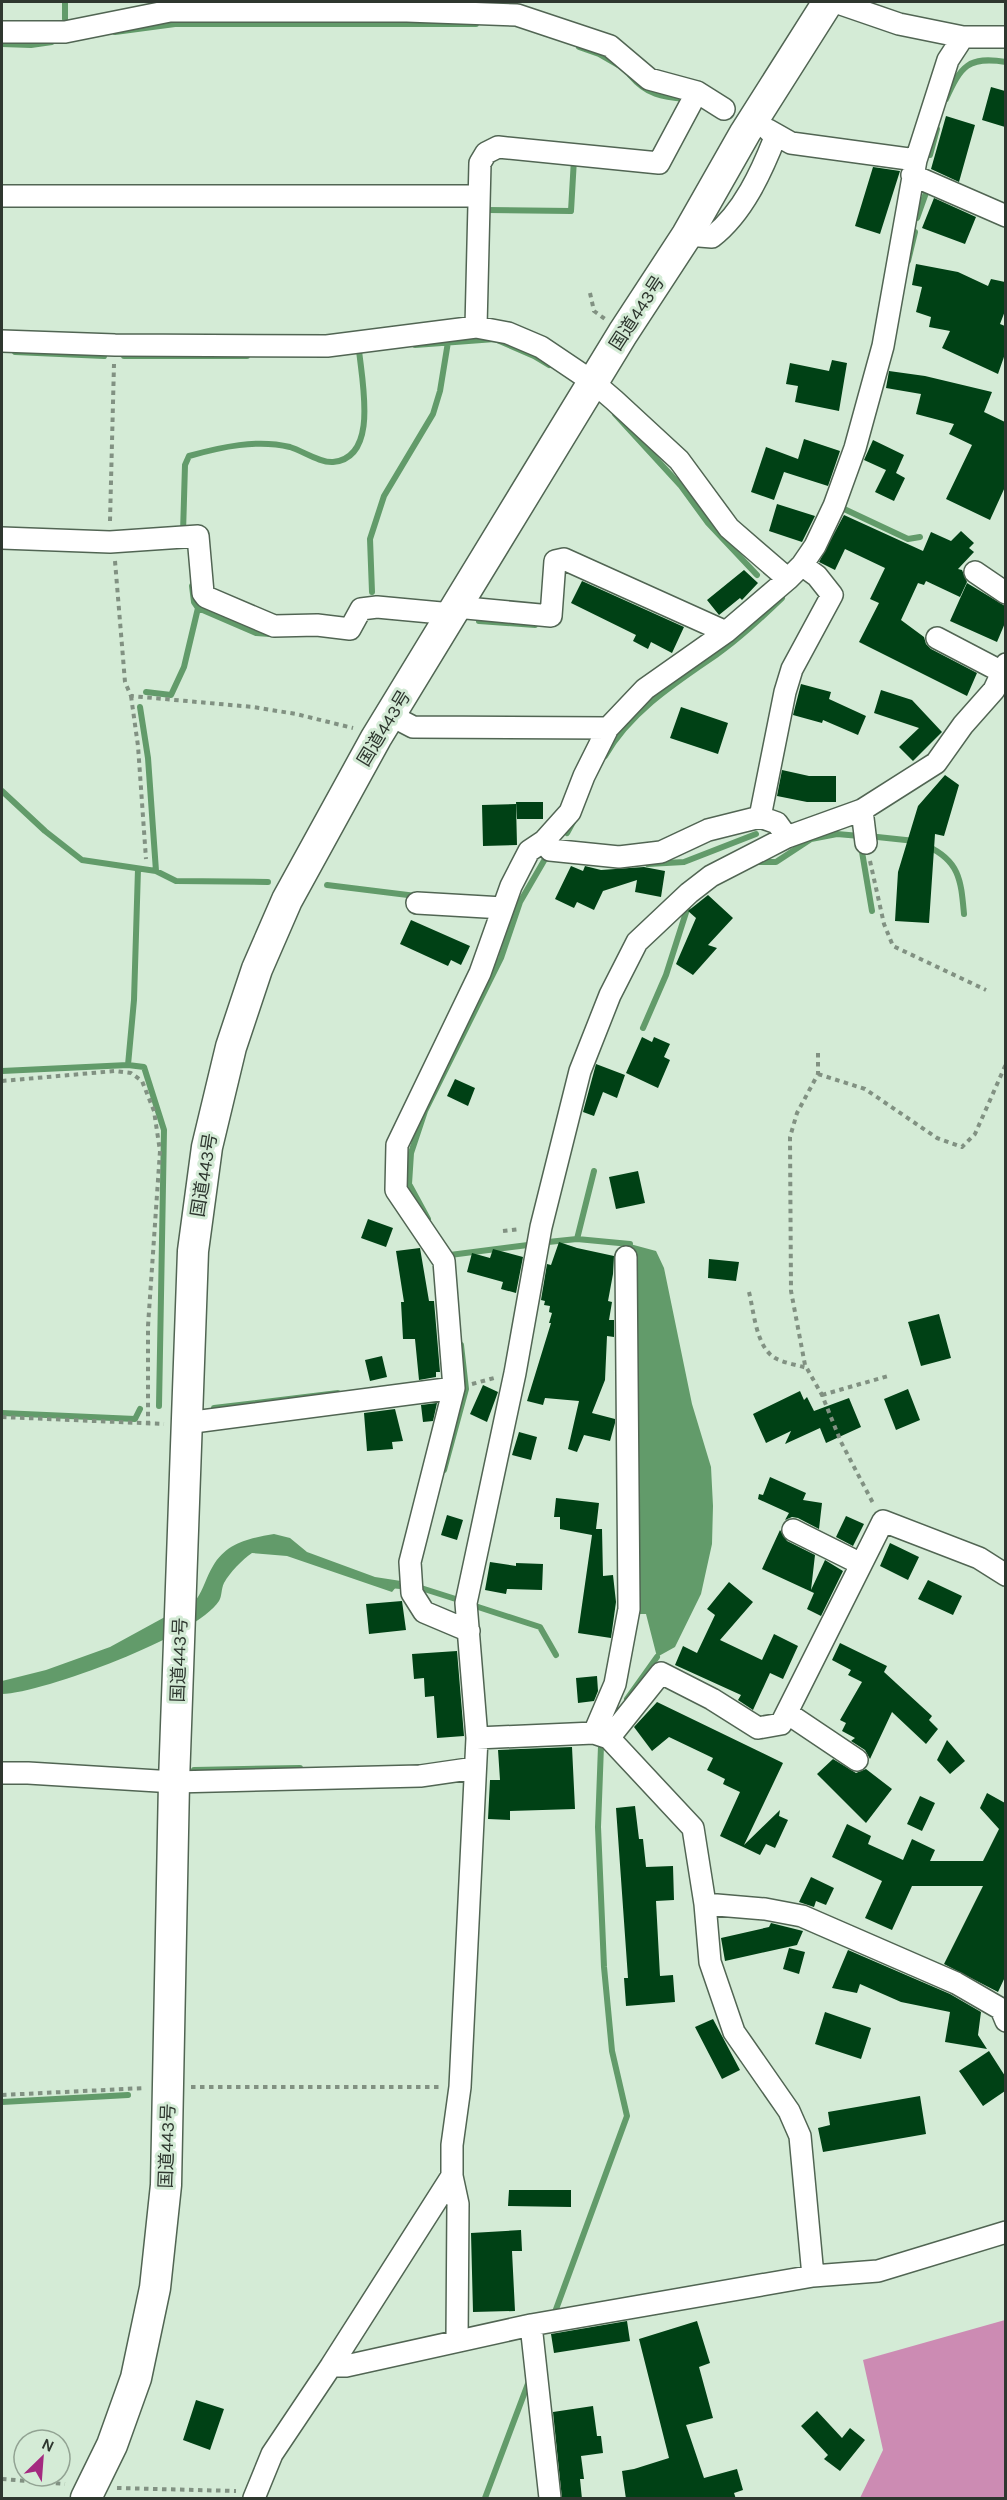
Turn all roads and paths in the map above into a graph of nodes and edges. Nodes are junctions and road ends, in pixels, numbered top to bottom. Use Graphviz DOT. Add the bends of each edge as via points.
graph roads {
  1 [pos="828,2"];
  2 [pos="835,2"];
  3 [pos="2,32"];
  4 [pos="963,37"];
  5 [pos="1005,37"];
  6 [pos="697,92"];
  7 [pos="724,109"];
  8 [pos="914,168"];
  9 [pos="2,196"];
  10 [pos="478,196"];
  11 [pos="1005,216"];
  12 [pos="687,235"];
  13 [pos="476,327"];
  14 [pos="2,341"];
  15 [pos="115,345"];
  16 [pos="593,382"];
  17 [pos="2,538"];
  18 [pos="110,542"];
  19 [pos="795,572"];
  20 [pos="975,572"];
  21 [pos="1005,593"];
  22 [pos="454,610"];
  23 [pos="726,632"];
  24 [pos="937,638"];
  25 [pos="1002,680"];
  26 [pos="130,696"];
  27 [pos="383,726"];
  28 [pos="608,728"];
  29 [pos="760,817"];
  30 [pos="864,826"];
  31 [pos="787,837"];
  32 [pos="544,841"];
  33 [pos="146,859"];
  34 [pos="417,903"];
  35 [pos="503,908"];
  36 [pos="986,990"];
  37 [pos="818,1053"];
  38 [pos="1005,1064"];
  39 [pos="818,1074"];
  40 [pos="2,1081"];
  41 [pos="626,1257"];
  42 [pos="749,1292"];
  43 [pos="807,1368"];
  44 [pos="515,1373"];
  45 [pos="888,1376"];
  46 [pos="454,1388"];
  47 [pos="822,1395"];
  48 [pos="2,1418"];
  49 [pos="186,1423"];
  50 [pos="148,1424"];
  51 [pos="883,1521"];
  52 [pos="793,1530"];
  53 [pos="861,1564"];
  54 [pos="1005,1575"];
  55 [pos="469,1631"];
  56 [pos="787,1713"];
  57 [pos="602,1736"];
  58 [pos="477,1738"];
  59 [pos="857,1760"];
  60 [pos="475,1768"];
  61 [pos="2,1773"];
  62 [pos="174,1782"];
  63 [pos="705,1904"];
  64 [pos="1005,2021"];
  65 [pos="169,2086"];
  66 [pos="460,2087"];
  67 [pos="2,2095"];
  68 [pos="452,2176"];
  69 [pos="1005,2232"];
  70 [pos="813,2276"];
  71 [pos="531,2325"];
  72 [pos="457,2341"];
  73 [pos="332,2366"];
  74 [pos="2,2479"];
  75 [pos="89,2493"];
  76 [pos="256,2495"];
  77 [pos="550,2499"];
  1 -- 12 [label="highway, 国道443号" via="745,133"];
  2 -- 4 [label="street" via="899,24"];
  3 -- 6 [label="street" via="65,32 171,11 517,15 610,46 650,79"];
  4 -- 5 [label="street"];
  4 -- 8 [label="street" via="948,60"];
  6 -- 7 [label="street"];
  6 -- 10 [label="street" via="659,163 498,147 486,153 480,163"];
  8 -- 11 [label="street"];
  8 -- 12 [label="street" via="790,143 772,132 763,167 726,226 712,237"];
  8 -- 19 [label="street" via="883,346 855,448 815,546"];
  9 -- 10 [label="street"];
  10 -- 13 [label="street"];
  12 -- 16 [label="highway, 国道443号"];
  13 -- 15 [label="street" via="327,346"];
  13 -- 16 [label="street" via="508,333 541,347"];
  14 -- 15 [label="street"];
  15 -- 18 [label="path"];
  16 -- 19 [label="street" via="679,460 729,528"];
  16 -- 22 [label="highway, 国道443号"];
  17 -- 18 [label="street"];
  18 -- 22 [label="street" via="198,536 206,597 274,626 350,629 361,609 377,607"];
  18 -- 26 [label="path" via="114,551 125,682"];
  19 -- 23 [label="street"];
  19 -- 29 [label="street" via="817,576 832,595 792,669"];
  20 -- 21 [label="street"];
  22 -- 23 [label="street" via="551,616 555,561 564,559"];
  22 -- 27 [label="highway, 国道443号"];
  23 -- 28 [label="street" via="645,689"];
  24 -- 25 [label="street"];
  25 -- 30 [label="street" via="936,763"];
  26 -- 27 [label="path" via="296,714 346,725"];
  26 -- 33 [label="path" via="138,746"];
  27 -- 28 [label="street"];
  27 -- 49 [label="highway, 国道443号" via="287,900 257,969 231,1047 207,1147 193,1251"];
  28 -- 32 [label="street" via="570,812"];
  29 -- 31 [label="street" via="777,824"];
  29 -- 32 [label="street" via="708,830 651,854 619,857 550,850"];
  30 -- 31 [label="street"];
  30 -- 36 [label="path" via="884,924 893,946"];
  31 -- 44 [label="street" via="711,876 689,893 637,942 610,995 580,1071 541,1227"];
  32 -- 35 [label="street" via="529,851"];
  34 -- 35 [label="street"];
  35 -- 46 [label="street" via="480,973 397,1145 396,1190 444,1261"];
  37 -- 39 [label="path"];
  38 -- 39 [label="path" via="975,1134 962,1147 937,1138 865,1089"];
  39 -- 43 [label="path" via="797,1113 790,1137 791,1291"];
  40 -- 50 [label="path" via="115,1071 131,1073 142,1082 154,1111 160,1151 148,1326"];
  41 -- 57 [label="street" via="629,1609"];
  42 -- 43 [label="path" via="760,1338 768,1353"];
  43 -- 47 [label="path"];
  44 -- 46 [label="path"];
  44 -- 55 [label="street" via="466,1604"];
  45 -- 47 [label="path"];
  46 -- 49 [label="street"];
  46 -- 55 [label="street" via="410,1562 412,1593 424,1612"];
  47 -- 51 [label="path" via="841,1442"];
  48 -- 50 [label="path"];
  49 -- 50 [label="path"];
  49 -- 62 [label="highway, 国道443号"];
  51 -- 53 [label="street"];
  51 -- 54 [label="street" via="979,1558"];
  52 -- 53 [label="street"];
  53 -- 56 [label="street"];
  55 -- 58 [label="street"];
  56 -- 57 [label="street" via="782,1724 758,1728 661,1673"];
  56 -- 59 [label="street"];
  57 -- 58 [label="street"];
  57 -- 63 [label="street" via="693,1828"];
  58 -- 60 [label="street"];
  60 -- 62 [label="street" via="420,1776"];
  60 -- 66 [label="street"];
  61 -- 62 [label="street"];
  62 -- 65 [label="highway, 国道443号"];
  63 -- 64 [label="street" via="802,1916 956,1983 1001,2009"];
  63 -- 70 [label="street" via="710,1962 734,2032 789,2111 800,2136"];
  65 -- 66 [label="path"];
  65 -- 67 [label="path"];
  65 -- 75 [label="highway, 国道443号" via="166,2185 155,2289 136,2378 112,2445"];
  66 -- 68 [label="street"];
  68 -- 72 [label="street" via="458,2204"];
  68 -- 73 [label="street"];
  69 -- 70 [label="street" via="878,2271"];
  70 -- 71 [label="street"];
  71 -- 72 [label="street"];
  71 -- 77 [label="street"];
  72 -- 73 [label="street"];
  73 -- 76 [label="street" via="272,2454"];
  74 -- 75 [label="path"];
  75 -- 76 [label="path"];
}
